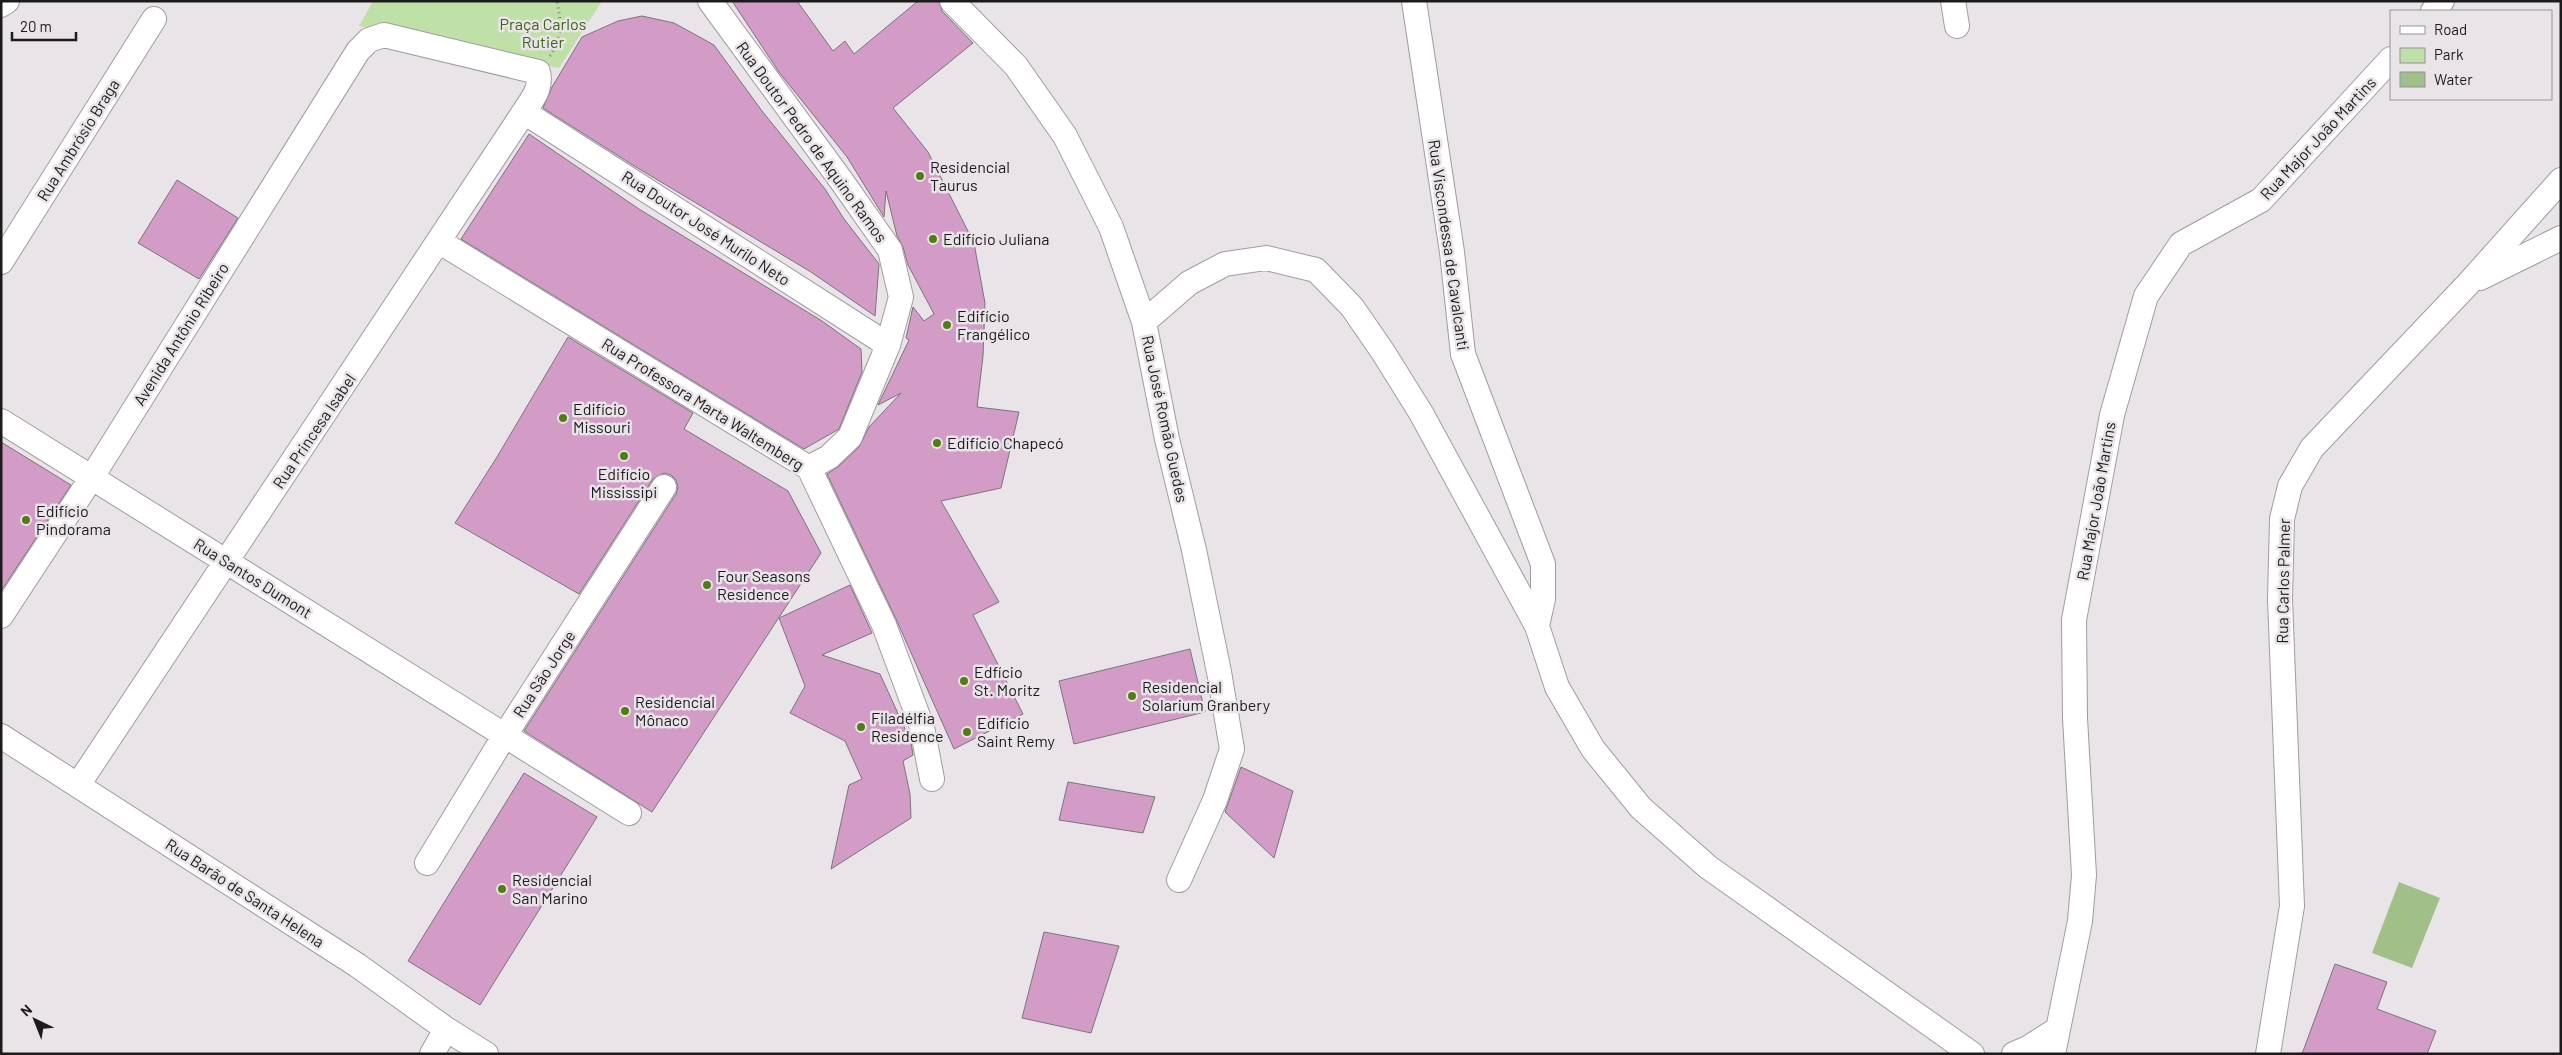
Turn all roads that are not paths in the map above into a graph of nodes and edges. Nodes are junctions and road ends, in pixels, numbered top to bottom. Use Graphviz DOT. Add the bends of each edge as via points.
graph roads {
  1 [pos="7,1"];
  2 [pos="710,1"];
  3 [pos="952,1"];
  4 [pos="1414,1"];
  5 [pos="1953,1"];
  6 [pos="1,5"];
  7 [pos="154,19"];
  8 [pos="1957,26"];
  9 [pos="2390,60"];
  10 [pos="538,72"];
  11 [pos="524,112"];
  12 [pos="2561,180"];
  13 [pos="2561,238"];
  14 [pos="440,242"];
  15 [pos="1,262"];
  16 [pos="2468,284"];
  17 [pos="1144,322"];
  18 [pos="888,345"];
  19 [pos="1,420"];
  20 [pos="808,468"];
  21 [pos="92,477"];
  22 [pos="664,487"];
  23 [pos="227,562"];
  24 [pos="1,616"];
  25 [pos="1537,626"];
  26 [pos="505,735"];
  27 [pos="1,736"];
  28 [pos="932,779"];
  29 [pos="78,785"];
  30 [pos="629,813"];
  31 [pos="427,863"];
  32 [pos="1179,880"];
  33 [pos="446,1029"];
  34 [pos="2058,1029"];
  35 [pos="432,1054"];
  36 [pos="486,1054"];
  37 [pos="1972,1054"];
  38 [pos="2014,1054"];
  39 [pos="2053,1054"];
  40 [pos="2268,1054"];
  1 -- 6 [label="street"];
  2 -- 18 [label="street, Rua Doutor Pedro de Aquino Ramos" via="890,250 901,297"];
  3 -- 17 [label="street, Rua José Romão Guedes" via="1016,66 1065,136 1111,227"];
  4 -- 25 [label="street, Rua Viscondessa de Cavalcanti" via="1452,252 1463,354 1543,564 1543,599"];
  5 -- 8 [label="street"];
  7 -- 15 [label="street, Rua Ambrósio Braga"];
  9 -- 34 [label="street, Rua Major João Martins" via="2262,200 2181,244 2146,296 2112,415 2074,620 2075,718 2084,875 2080,920"];
  10 -- 11 [label="street, Rua Princesa Isabel" via="537,92"];
  10 -- 21 [label="street, Avenida Antônio Ribeiro" via="384,35 369,40 358,51"];
  11 -- 14 [label="street, Rua Princesa Isabel"];
  11 -- 18 [label="street, Rua Doutor José Murilo Neto"];
  12 -- 16 [label="street, Rua Carlos Palmer"];
  13 -- 16 [label="street"];
  14 -- 20 [label="street, Rua Professora Marta Waltemberg"];
  14 -- 23 [label="street, Rua Princesa Isabel"];
  16 -- 40 [label="street, Rua Carlos Palmer" via="2312,448 2290,486 2282,519 2280,599 2292,906"];
  17 -- 25 [label="street" via="1189,283 1226,264 1266,258 1316,270 1352,307 1383,352"];
  17 -- 32 [label="street, Rua José Romão Guedes" via="1210,625 1232,749 1215,800"];
  18 -- 20 [label="street, Rua Doutor Pedro de Aquino Ramos" via="850,437 829,457"];
  19 -- 21 [label="street, Rua Santos Dumont"];
  20 -- 28 [label="street, Rua Professora Marta Waltemberg" via="884,625 922,727"];
  21 -- 23 [label="street, Rua Santos Dumont"];
  21 -- 24 [label="street, Avenida Antônio Ribeiro"];
  22 -- 26 [label="street, Rua São Jorge"];
  23 -- 26 [label="street, Rua Santos Dumont"];
  23 -- 29 [label="street, Rua Princesa Isabel"];
  25 -- 37 [label="street" via="1557,687 1593,749 1641,808 1708,866"];
  26 -- 30 [label="street, Rua Santos Dumont"];
  26 -- 31 [label="street, Rua São Jorge"];
  27 -- 29 [label="street, Rua Barão de Santa Helena"];
  29 -- 33 [label="street, Rua Barão de Santa Helena" via="357,965"];
  33 -- 35 [label="street"];
  33 -- 36 [label="street, Rua Barão de Santa Helena"];
  34 -- 38 [label="street"];
  34 -- 39 [label="street, Rua Major João Martins"];
}
